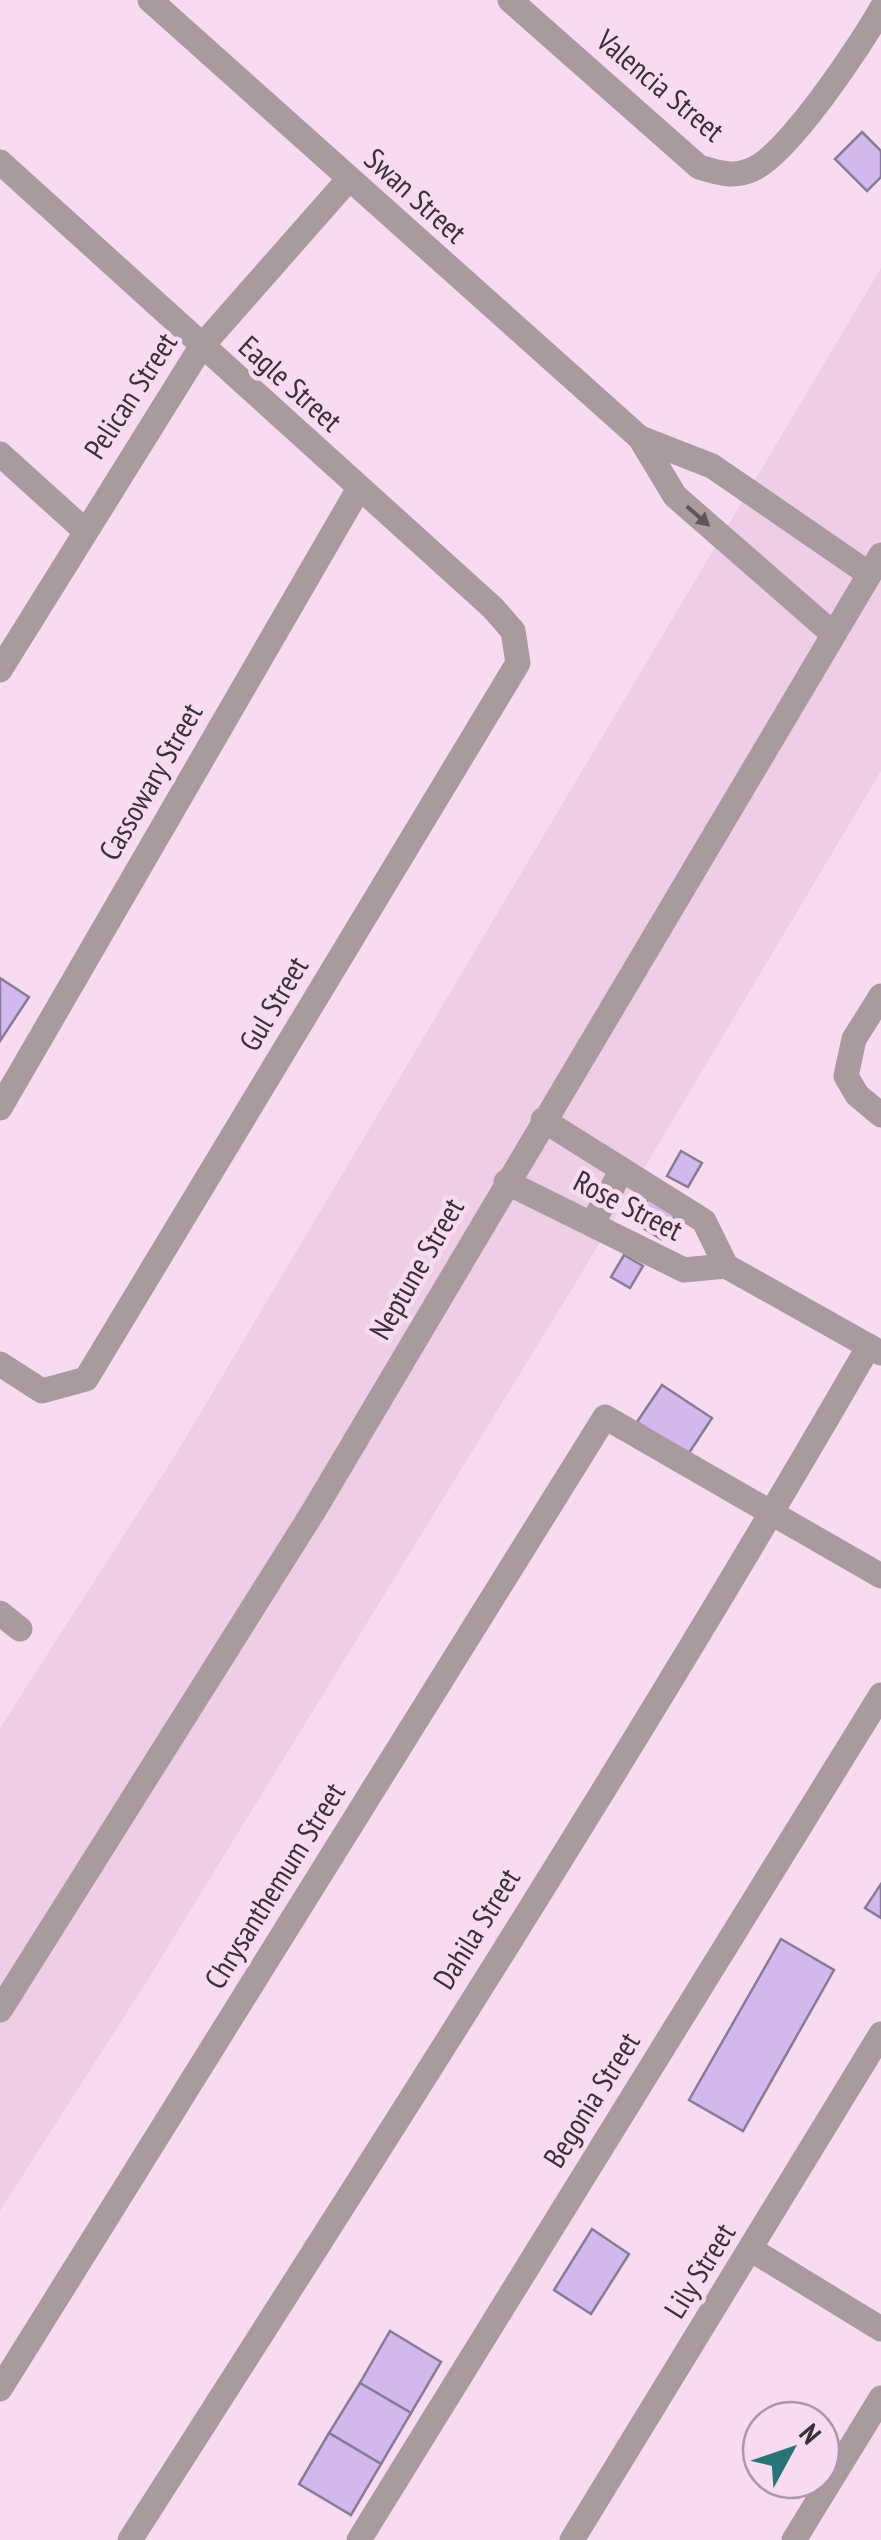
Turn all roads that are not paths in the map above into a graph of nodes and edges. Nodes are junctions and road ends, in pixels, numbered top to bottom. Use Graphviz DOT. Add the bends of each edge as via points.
graph roads {
  1 [pos="150,0"];
  2 [pos="510,0"];
  3 [pos="881,9"];
  4 [pos="0,162"];
  5 [pos="348,180"];
  6 [pos="201,347"];
  7 [pos="640,438"];
  8 [pos="0,454"];
  9 [pos="358,490"];
  10 [pos="83,530"];
  11 [pos="875,565"];
  12 [pos="832,633"];
  13 [pos="518,663"];
  14 [pos="0,670"];
  15 [pos="881,996"];
  16 [pos="0,1108"];
  17 [pos="881,1115"];
  18 [pos="543,1120"];
  19 [pos="622,1170"];
  20 [pos="506,1182"];
  21 [pos="592,1224"];
  22 [pos="726,1266"];
  23 [pos="875,1349"];
  24 [pos="0,1364"];
  25 [pos="772,1514"];
  26 [pos="881,1576"];
  27 [pos="881,1695"];
  28 [pos="0,2010"];
  29 [pos="881,2034"];
  30 [pos="752,2250"];
  31 [pos="881,2328"];
  32 [pos="0,2389"];
  33 [pos="881,2398"];
  34 [pos="130,2540"];
  35 [pos="359,2540"];
  36 [pos="572,2540"];
  37 [pos="794,2540"];
  1 -- 5 [label="street, Swan Street"];
  2 -- 3 [label="street, Valencia Street" via="699,166 728,176 754,170 776,150 858,50"];
  4 -- 6 [label="street, Eagle Street"];
  5 -- 6 [label="street, Pelican Street"];
  5 -- 7 [label="street, Swan Street"];
  6 -- 9 [label="street, Eagle Street"];
  6 -- 10 [label="street, Pelican Street"];
  7 -- 11 [label="street, Swan Street" via="712,466"];
  7 -- 12 [label="street, Swan Street, one-way" via="675,496"];
  8 -- 10 [label="street"];
  9 -- 13 [label="street, Eagle Street" via="493,608 513,631"];
  9 -- 16 [label="street, Cassowary Street"];
  10 -- 14 [label="street, Pelican Street"];
  11 -- 12 [label="street, Neptune Street"];
  12 -- 18 [label="street, Neptune Street"];
  13 -- 24 [label="street, Gul Street" via="86,1379 42,1391"];
  15 -- 17 [label="street" via="854,1039 846,1076"];
  18 -- 19 [label="street, Rose Street"];
  18 -- 20 [label="street, Neptune Street"];
  19 -- 21 [label="street"];
  19 -- 22 [label="street, Rose Street" via="704,1222"];
  20 -- 21 [label="street, Rose Street"];
  20 -- 28 [label="street, Neptune Street" via="313,1512"];
  21 -- 22 [label="street, Rose Street" via="684,1270"];
  22 -- 23 [label="street, Rose Street"];
  23 -- 25 [label="street, Dahila Street"];
  25 -- 26 [label="street"];
  25 -- 32 [label="street, Chrysanthemum Street" via="605,1417"];
  25 -- 34 [label="street, Dahila Street"];
  27 -- 35 [label="street, Begonia Street"];
  29 -- 30 [label="street, Lily Street"];
  30 -- 31 [label="street"];
  30 -- 36 [label="street, Lily Street"];
  33 -- 37 [label="street"];
}
